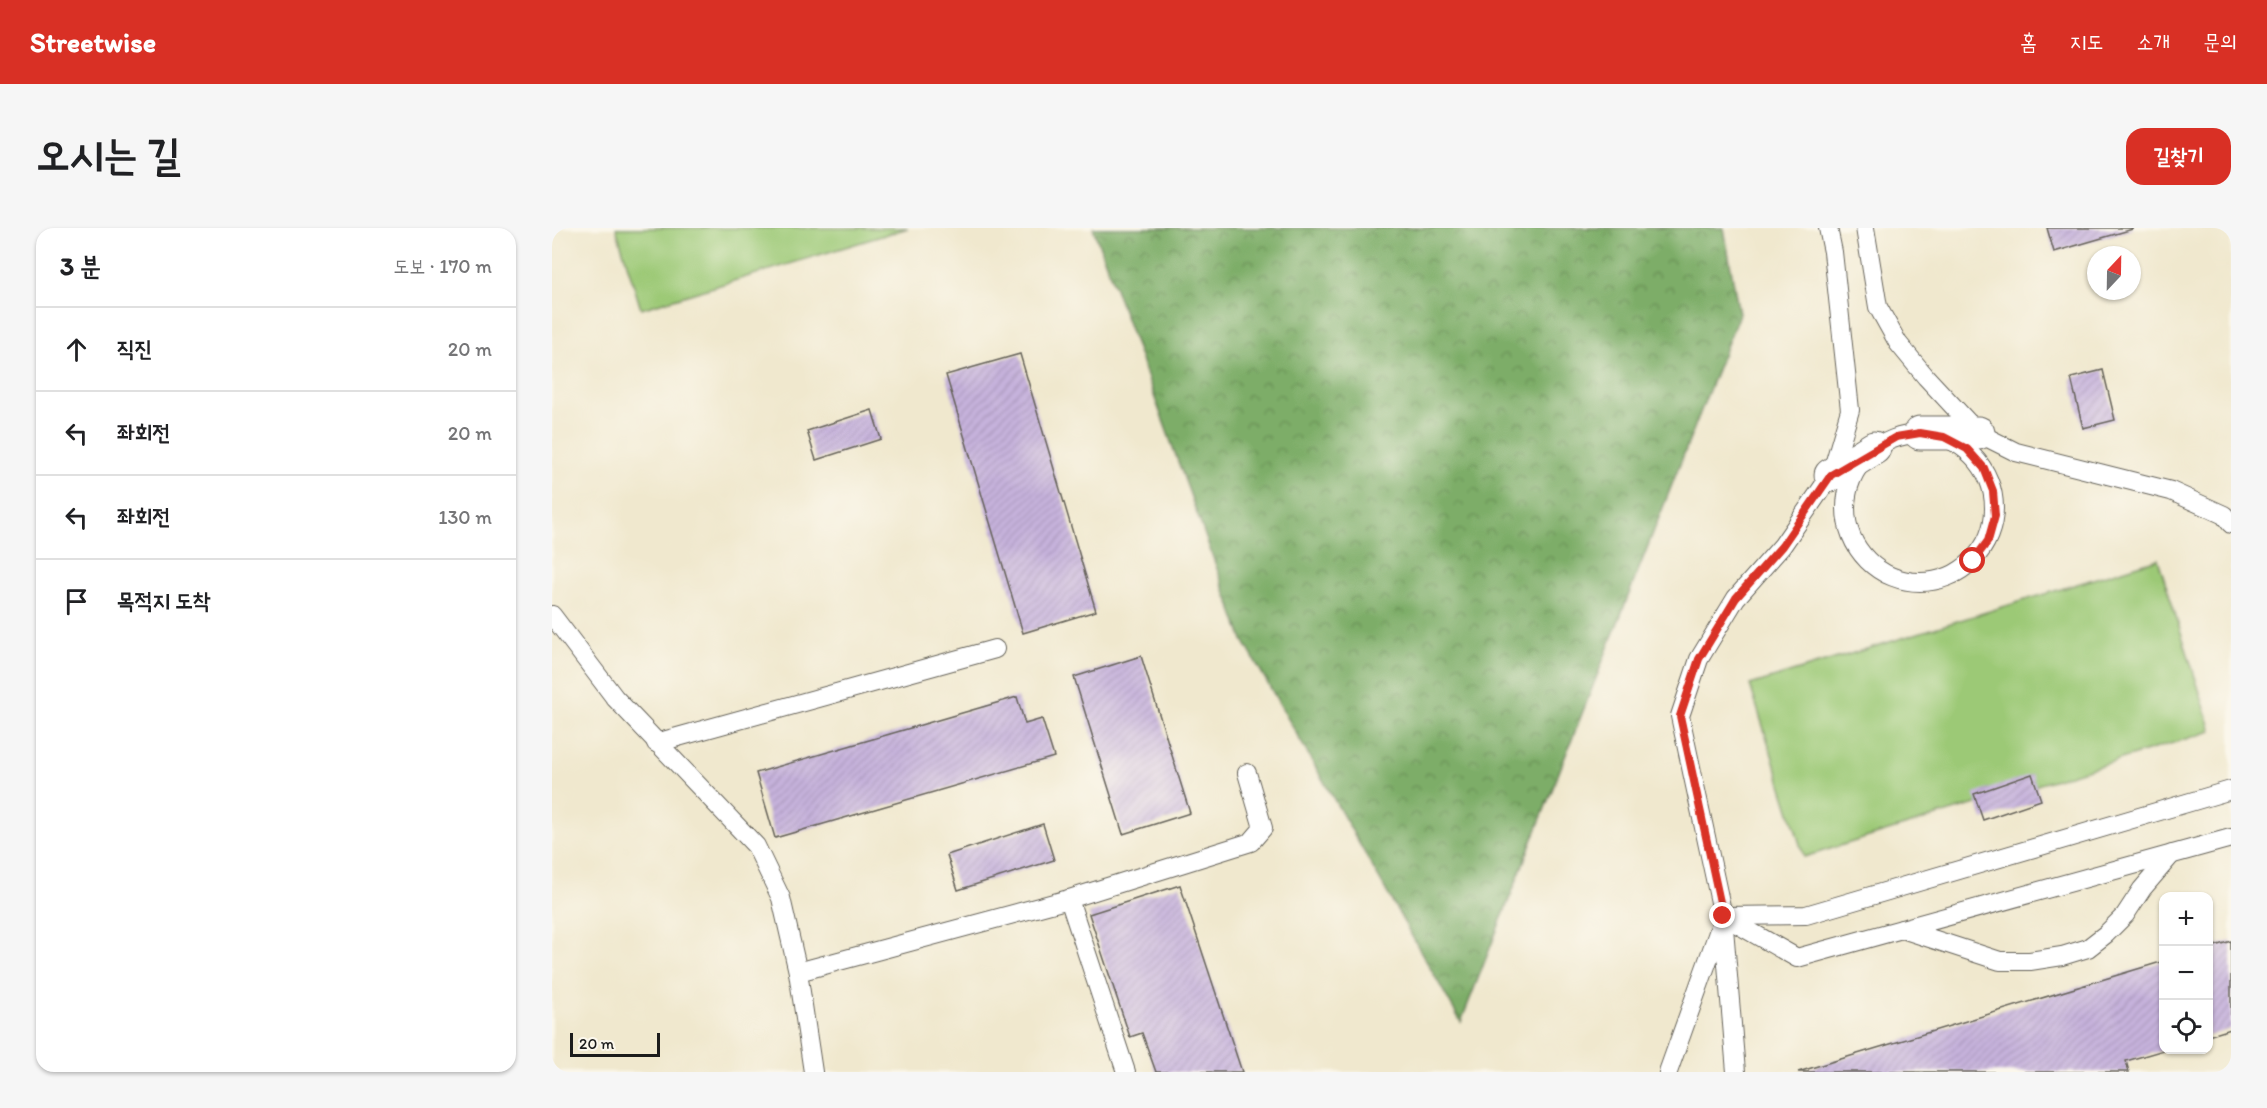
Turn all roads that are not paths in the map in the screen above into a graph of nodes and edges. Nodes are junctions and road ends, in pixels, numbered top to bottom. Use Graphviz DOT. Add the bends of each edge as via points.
graph roads {
  1 [pos="1828,228"];
  2 [pos="1866,228"];
  3 [pos="1920,433"];
  4 [pos="1978,433"];
  5 [pos="1874,448"];
  6 [pos="1831,475"];
  7 [pos="2231,524"];
  8 [pos="552,615"];
  9 [pos="995,649"];
  10 [pos="656,743"];
  11 [pos="1247,773"];
  12 [pos="2231,790"];
  13 [pos="2231,838"];
  14 [pos="2172,854"];
  15 [pos="1069,898"];
  16 [pos="1723,916"];
  17 [pos="1902,929"];
  18 [pos="798,972"];
  19 [pos="813,1072"];
  20 [pos="1126,1072"];
  21 [pos="1668,1072"];
  22 [pos="1736,1072"];
  1 -- 6 [label="lane" via="1850,410"];
  2 -- 4 [label="lane" via="1878,308 1898,343"];
  3 -- 4 [label="street"];
  3 -- 5 [label="lane" via="1896,437"];
  3 -- 5 [label="lane" via="1944,437 1967,449 1984,468 1993,491 1995,516 1988,541 1973,561 1953,576 1928,582 1904,581 1881,572 1863,556 1851,535 1845,512 1848,488 1858,466"];
  4 -- 7 [label="lane" via="2016,452 2171,491 2224,515"];
  5 -- 6 [label="street"];
  6 -- 16 [label="lane" via="1782,546 1736,598 1699,659 1680,716"];
  8 -- 10 [label="lane" via="615,698"];
  9 -- 10 [label="lane"];
  10 -- 18 [label="lane" via="756,846 781,898"];
  11 -- 15 [label="lane" via="1263,828 1251,842"];
  12 -- 16 [label="lane" via="1806,915"];
  13 -- 14 [label="lane"];
  14 -- 17 [label="lane"];
  14 -- 17 [label="lane" via="2106,934 2088,948 2062,956 2000,961"];
  15 -- 18 [label="lane"];
  15 -- 20 [label="lane"];
  16 -- 17 [label="lane" via="1797,958"];
  16 -- 21 [label="lane"];
  16 -- 22 [label="lane"];
  18 -- 19 [label="lane"];
}
